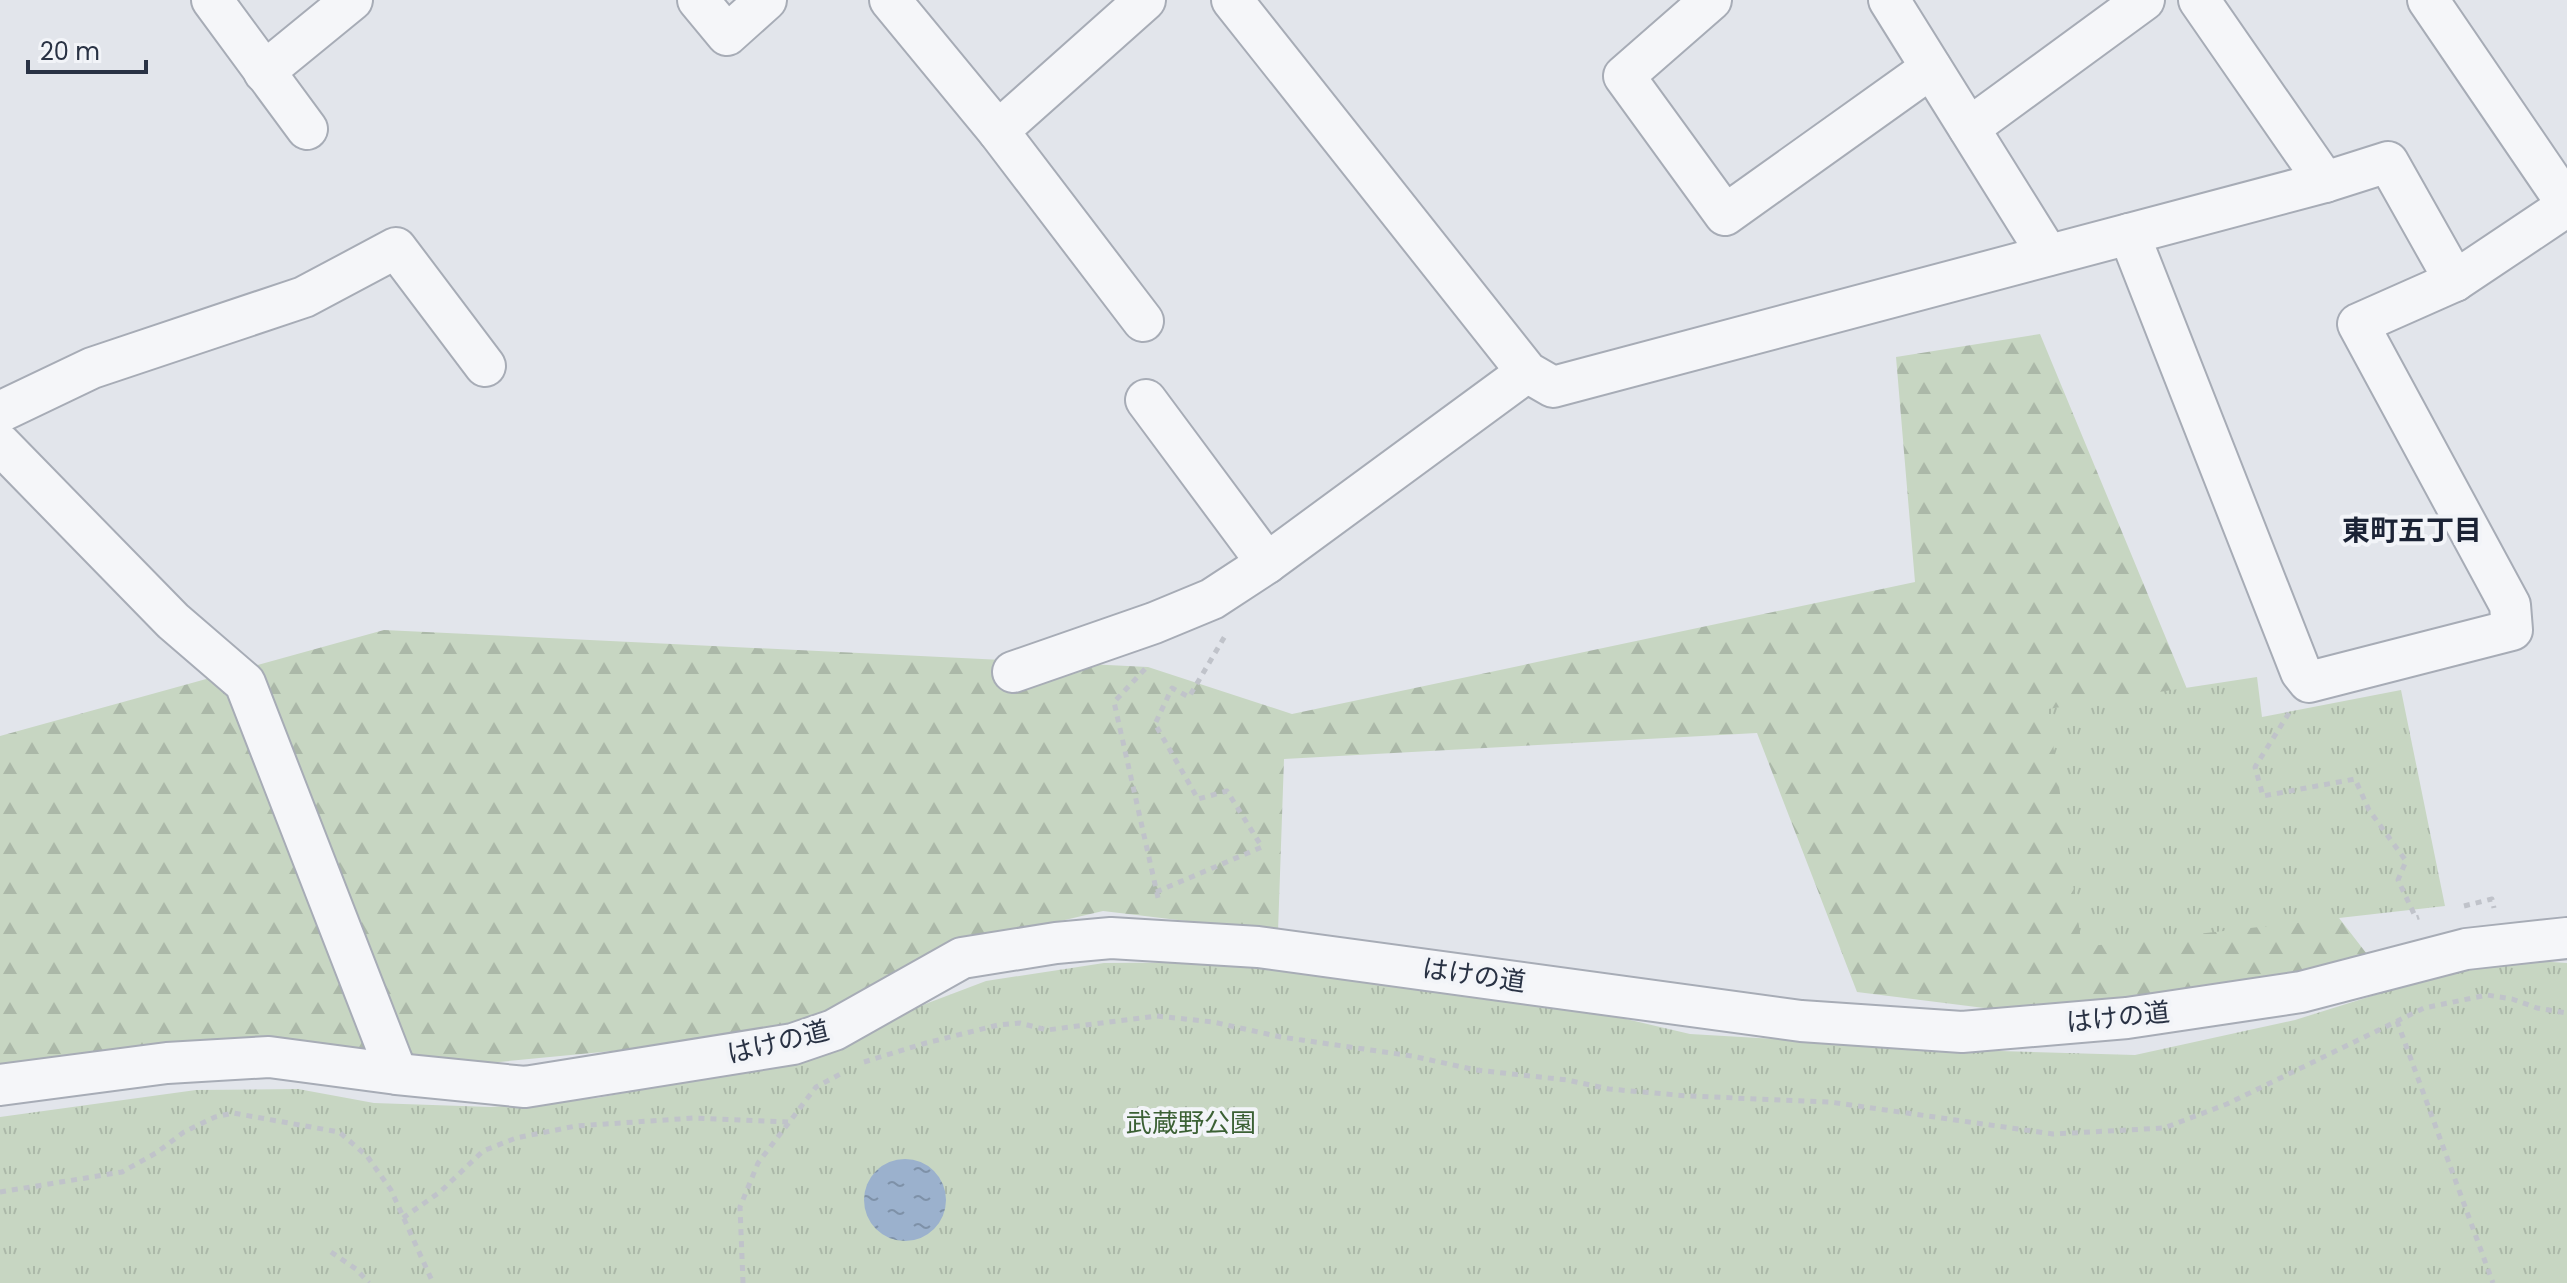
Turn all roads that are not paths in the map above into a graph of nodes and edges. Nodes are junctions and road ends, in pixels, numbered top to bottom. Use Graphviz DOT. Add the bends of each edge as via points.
graph roads {
  1 [pos="212,0"];
  2 [pos="352,0"];
  3 [pos="698,0"];
  4 [pos="766,0"];
  5 [pos="890,0"];
  6 [pos="1145,0"];
  7 [pos="1232,0"];
  8 [pos="1711,0"];
  9 [pos="1889,0"];
  10 [pos="2144,0"];
  11 [pos="2199,0"];
  12 [pos="2428,0"];
  13 [pos="1931,68"];
  14 [pos="264,72"];
  15 [pos="1969,128"];
  16 [pos="307,129"];
  17 [pos="998,131"];
  18 [pos="2325,182"];
  19 [pos="2567,205"];
  20 [pos="2129,234"];
  21 [pos="2048,255"];
  22 [pos="2455,281"];
  23 [pos="1143,321"];
  24 [pos="485,366"];
  25 [pos="1527,372"];
  26 [pos="1146,400"];
  27 [pos="0,412"];
  28 [pos="0,444"];
  29 [pos="1267,563"];
  30 [pos="1013,672"];
  31 [pos="2567,938"];
  32 [pos="397,1074"];
  33 [pos="0,1085"];
  1 -- 14 [label="street"];
  2 -- 14 [label="street"];
  3 -- 4 [label="street" via="727,35"];
  5 -- 17 [label="street"];
  6 -- 17 [label="street"];
  7 -- 25 [label="street"];
  8 -- 13 [label="street" via="1624,76 1725,215"];
  9 -- 13 [label="street"];
  10 -- 15 [label="street"];
  11 -- 18 [label="street"];
  12 -- 19 [label="street"];
  13 -- 15 [label="street"];
  14 -- 16 [label="street"];
  15 -- 21 [label="street"];
  17 -- 23 [label="street"];
  18 -- 20 [label="street"];
  18 -- 22 [label="street" via="2388,162"];
  19 -- 22 [label="street"];
  20 -- 21 [label="street"];
  20 -- 22 [label="street" via="2309,682 2512,630 2510,605 2358,324"];
  21 -- 25 [label="street" via="1553,387"];
  24 -- 27 [label="street" via="396,248 304,297 92,368"];
  25 -- 29 [label="street"];
  26 -- 29 [label="street"];
  28 -- 32 [label="street" via="173,621 245,683"];
  29 -- 30 [label="street" via="1212,599"];
  31 -- 32 [label="street, はけの道" via="2466,949 2301,992 2127,1018 1962,1032 1801,1021 1273,949 1111,938 962,958 834,1030 793,1044 525,1087"];
  32 -- 33 [label="street, はけの道" via="269,1057 167,1063"];
}
